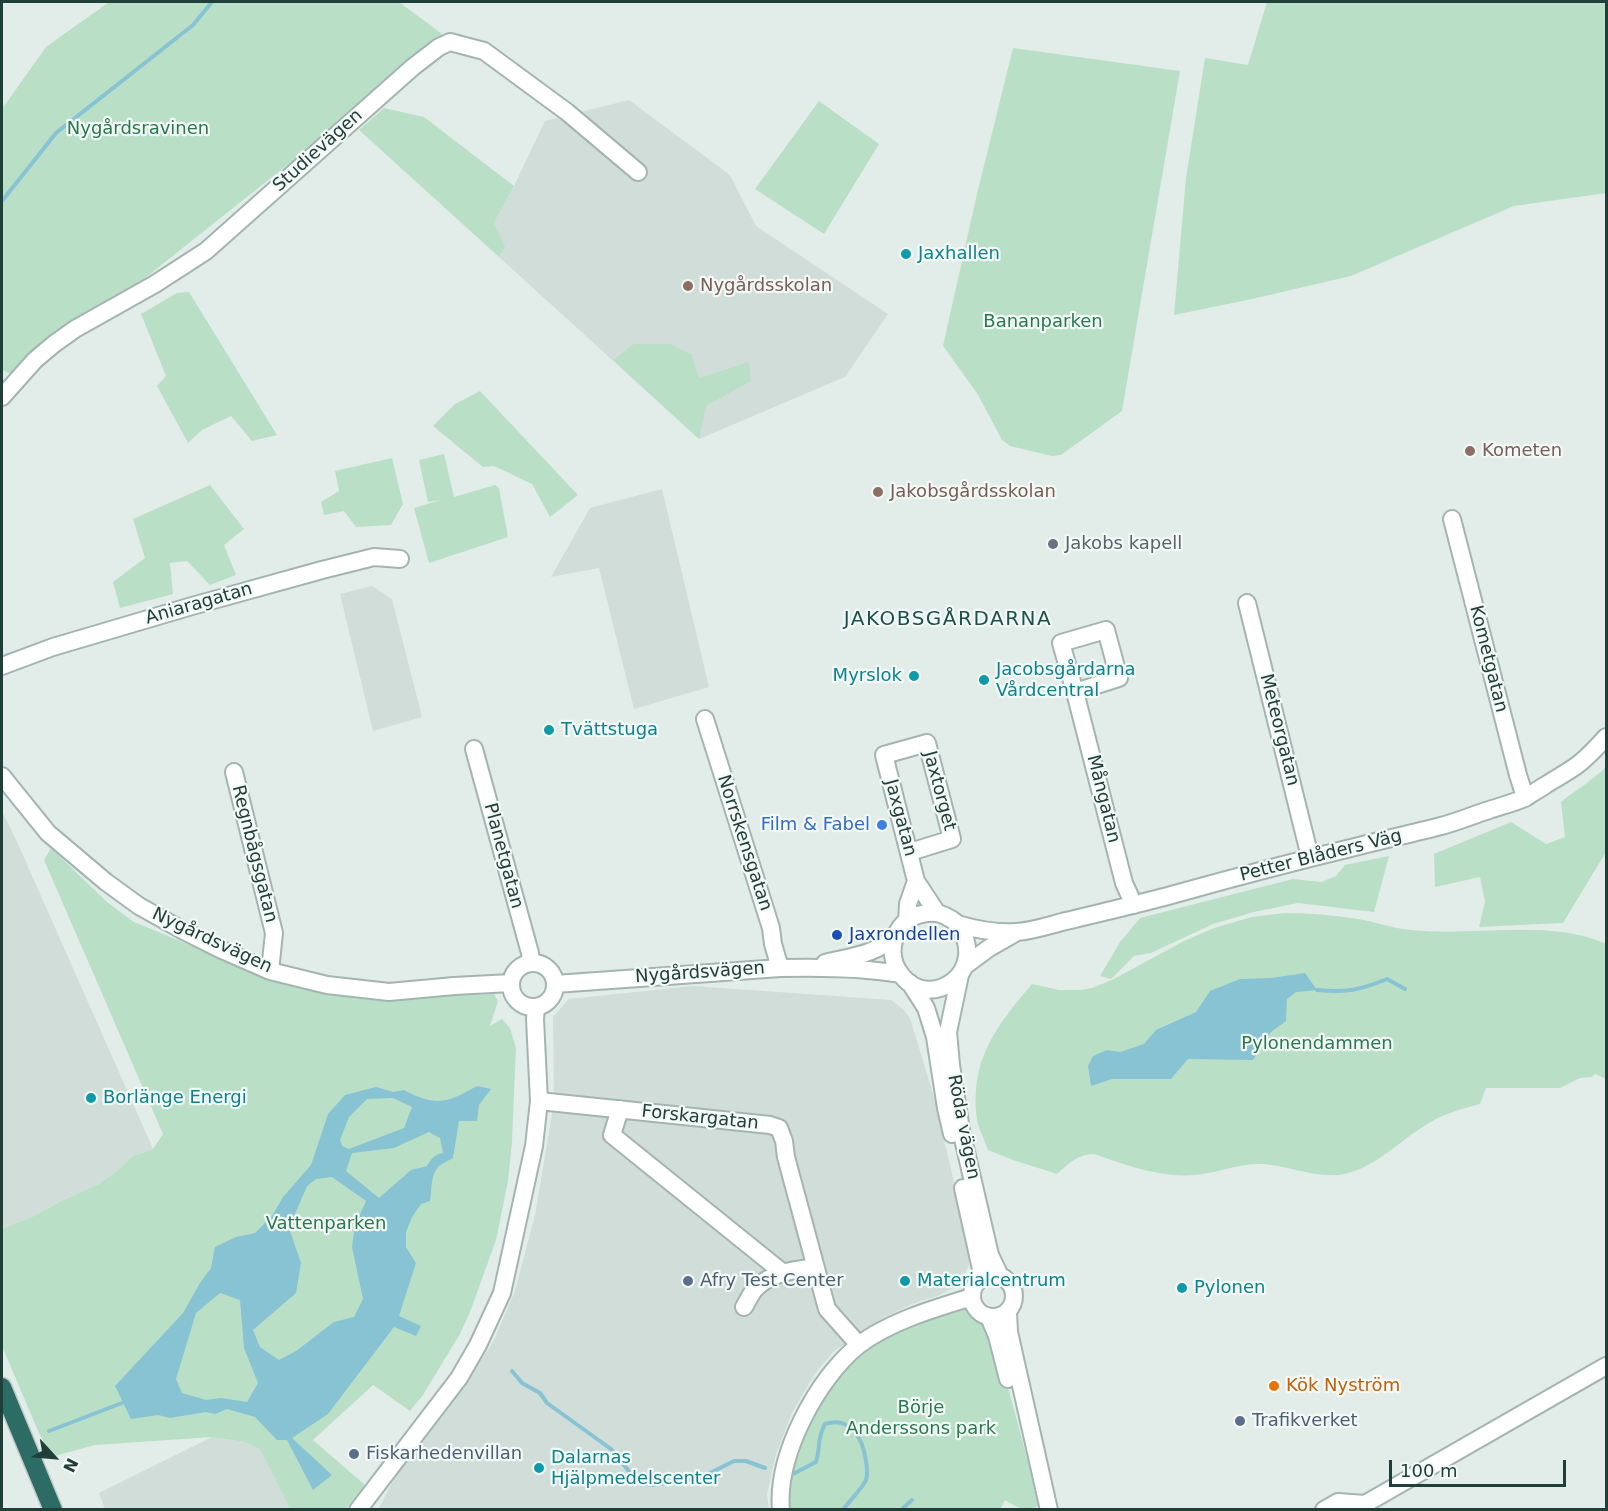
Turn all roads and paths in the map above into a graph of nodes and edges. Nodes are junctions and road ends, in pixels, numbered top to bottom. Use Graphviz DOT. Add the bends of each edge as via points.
graph roads {
  1 [pos="638,172"];
  2 [pos="2,397"];
  3 [pos="1452,519"];
  4 [pos="400,559"];
  5 [pos="1247,603"];
  6 [pos="2,666"];
  7 [pos="1076,692"];
  8 [pos="705,719"];
  9 [pos="1606,737"];
  10 [pos="474,749"];
  11 [pos="884,755"];
  12 [pos="234,772"];
  13 [pos="2,776"];
  14 [pos="1525,797"];
  15 [pos="910,852"];
  16 [pos="1310,857"];
  17 [pos="916,880"];
  18 [pos="1134,905"];
  19 [pos="937,913"];
  20 [pos="958,925"];
  21 [pos="901,928"];
  22 [pos="1017,932"];
  23 [pos="531,963"];
  24 [pos="810,967"];
  25 [pos="780,968"];
  26 [pos="963,970"];
  27 [pos="270,971"];
  28 [pos="905,979"];
  29 [pos="511,983"];
  30 [pos="555,984"];
  31 [pos="536,1006"];
  32 [pos="539,1101"];
  33 [pos="620,1109"];
  34 [pos="815,1267"];
  35 [pos="782,1272"];
  36 [pos="1000,1276"];
  37 [pos="979,1280"];
  38 [pos="972,1297"];
  39 [pos="744,1307"];
  40 [pos="1008,1312"];
  41 [pos="989,1317"];
  42 [pos="859,1345"];
  43 [pos="1606,1366"];
  44 [pos="2,1387"];
  45 [pos="40,1482"];
  46 [pos="46,1509"];
  47 [pos="53,1509"];
  48 [pos="358,1509"];
  49 [pos="781,1509"];
  50 [pos="1042,1509"];
  51 [pos="1049,1509"];
  52 [pos="1324,1509"];
  1 -- 2 [label="street, Studievägen" via="567,112 484,51 450,42 413,66 206,251 54,344"];
  3 -- 14 [label="street, Kometgatan"];
  4 -- 6 [label="street, Aniaragatan" via="374,557 322,570 53,647"];
  5 -- 16 [label="street, Meteorgatan"];
  7 -- 18 [label="street, Mångatan" via="1124,883"];
  8 -- 25 [label="street, Norrskensgatan"];
  9 -- 14 [label="street, Petter Blåders Väg" via="1578,765"];
  10 -- 23 [label="street, Planetgatan"];
  11 -- 15 [label="street, Jaxgatan"];
  11 -- 15 [label="street, Jaxtorget" via="927,743 952,839"];
  12 -- 27 [label="street, Regnbågsgatan" via="274,933"];
  13 -- 27 [label="street, Nygårdsvägen" via="48,833 122,894 182,930"];
  14 -- 16 [label="street, Petter Blåders Väg" via="1443,826"];
  15 -- 17 [label="street, Jaxgatan"];
  16 -- 18 [label="street, Petter Blåders Väg"];
  17 -- 19 [label="street, Jaxgatan"];
  17 -- 21 [label="street, Jaxgatan"];
  18 -- 22 [label="street, Petter Blåders Väg"];
  19 -- 20 [label="street"];
  19 -- 21 [label="street" via="916,916"];
  20 -- 22 [label="street, Petter Blåders Väg"];
  20 -- 26 [label="street" via="968,944"];
  21 -- 24 [label="street, Nygårdsvägen" via="890,942 873,950"];
  21 -- 28 [label="street" via="892,955"];
  22 -- 26 [label="street, Petter Blåders Väg" via="989,948"];
  23 -- 29 [label="street" via="515,972"];
  23 -- 30 [label="street" via="545,966"];
  24 -- 25 [label="street, Nygårdsvägen"];
  24 -- 28 [label="street, Nygårdsvägen" via="876,970"];
  25 -- 30 [label="street, Nygårdsvägen"];
  26 -- 28 [label="street" via="952,983 931,989 920,988"];
  26 -- 36 [label="street, Röda vägen" via="948,1032 951,1065 990,1255"];
  27 -- 29 [label="street, Nygårdsvägen" via="327,985 389,992"];
  28 -- 37 [label="street, Röda vägen" via="926,1008 935,1037 946,1108 981,1269"];
  29 -- 31 [label="street" via="518,1001"];
  30 -- 31 [label="street" via="552,996"];
  31 -- 32 [label="street"];
  32 -- 33 [label="street, Forskargatan"];
  32 -- 48 [label="street" via="534,1146 502,1293 459,1378"];
  33 -- 34 [label="street, Forskargatan" via="779,1128"];
  33 -- 35 [label="street, Forskargatan" via="612,1135"];
  34 -- 35 [label="street"];
  34 -- 42 [label="street, Forskargatan" via="827,1310"];
  35 -- 39 [label="street" via="755,1288"];
  36 -- 37 [label="street"];
  36 -- 40 [label="street" via="1014,1291 1014,1302"];
  37 -- 38 [label="street"];
  38 -- 41 [label="street" via="978,1311"];
  38 -- 42 [label="street" via="888,1326"];
  40 -- 41 [label="street"];
  40 -- 51 [label="street" via="1009,1332"];
  41 -- 50 [label="street"];
  42 -- 49 [label="street" via="823,1384 803,1416 788,1454"];
  43 -- 52 [label="street" via="1365,1504 1338,1502"];
  44 -- 45 [label="highway"];
  45 -- 46 [label="highway"];
  45 -- 47 [label="highway"];
}
